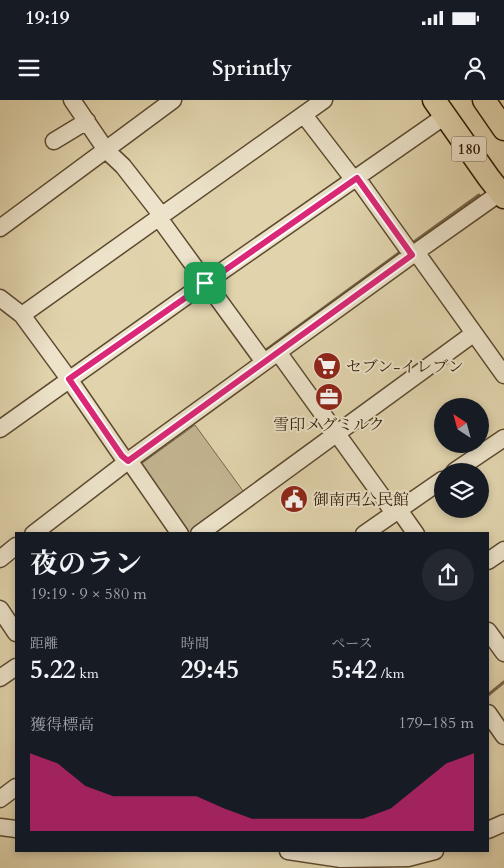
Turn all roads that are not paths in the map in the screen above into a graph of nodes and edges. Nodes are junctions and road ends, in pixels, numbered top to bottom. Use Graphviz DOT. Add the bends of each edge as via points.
graph roads {
  1 [pos="72,100"];
  2 [pos="174,100"];
  3 [pos="324,100"];
  4 [pos="484,100"];
  5 [pos="440,108"];
  6 [pos="306,113"];
  7 [pos="87,121"];
  8 [pos="504,129"];
  9 [pos="54,141"];
  10 [pos="106,150"];
  11 [pos="356,179"];
  12 [pos="503,193"];
  13 [pos="161,220"];
  14 [pos="0,228"];
  15 [pos="410,250"];
  16 [pos="205,283"];
  17 [pos="2,303"];
  18 [pos="22,315"];
  19 [pos="473,334"];
  20 [pos="278,352"];
  21 [pos="264,362"];
  22 [pos="504,376"];
  23 [pos="69,379"];
  24 [pos="0,429"];
  25 [pos="337,434"];
  26 [pos="504,438"];
  27 [pos="128,461"];
  28 [pos="467,463"];
  29 [pos="434,485"];
  30 [pos="396,511"];
  31 [pos="35,532"];
  32 [pos="179,532"];
  33 [pos="202,532"];
  34 [pos="367,532"];
  35 [pos="414,532"];
  36 [pos="15,547"];
  37 [pos="504,550"];
  38 [pos="0,559"];
  39 [pos="489,561"];
  40 [pos="0,609"];
  41 [pos="15,632"];
  42 [pos="493,636"];
  43 [pos="504,653"];
  44 [pos="15,668"];
  45 [pos="0,678"];
  46 [pos="489,714"];
  47 [pos="504,736"];
  48 [pos="15,788"];
  49 [pos="0,799"];
  50 [pos="0,827"];
  51 [pos="15,829"];
  52 [pos="295,852"];
  53 [pos="428,852"];
  54 [pos="405,855"];
  1 -- 7 [label="street"];
  2 -- 10 [label="street"];
  3 -- 6 [label="street"];
  4 -- 8 [label="highway, 180"];
  5 -- 11 [label="street"];
  5 -- 12 [label="highway, 180"];
  6 -- 11 [label="street"];
  6 -- 13 [label="street"];
  7 -- 9 [label="street"];
  7 -- 10 [label="street"];
  10 -- 13 [label="street" via="123,166"];
  10 -- 14 [label="street"];
  11 -- 15 [label="street"];
  11 -- 16 [label="street"];
  12 -- 15 [label="street"];
  13 -- 16 [label="street"];
  13 -- 18 [label="street"];
  15 -- 19 [label="street"];
  15 -- 20 [label="street"];
  16 -- 21 [label="street"];
  16 -- 23 [label="street"];
  17 -- 18 [label="street"];
  18 -- 23 [label="street"];
  19 -- 22 [label="street"];
  19 -- 25 [label="street"];
  20 -- 21 [label="street"];
  20 -- 25 [label="street"];
  21 -- 27 [label="street"];
  23 -- 24 [label="street"];
  23 -- 27 [label="street"];
  25 -- 30 [label="street"];
  25 -- 33 [label="street"];
  26 -- 28 [label="street"];
  27 -- 31 [label="street"];
  27 -- 32 [label="street"];
  29 -- 30 [label="street"];
  30 -- 34 [label="street"];
  30 -- 35 [label="street"];
  36 -- 38 [label="street"];
  37 -- 39 [label="street"];
  40 -- 41 [label="street"];
  42 -- 43 [label="street"];
  44 -- 45 [label="street"];
  46 -- 47 [label="street"];
  48 -- 49 [label="street"];
  50 -- 51 [label="street"];
  52 -- 54 [label="street" via="341,859"];
  53 -- 54 [label="street"];
}
